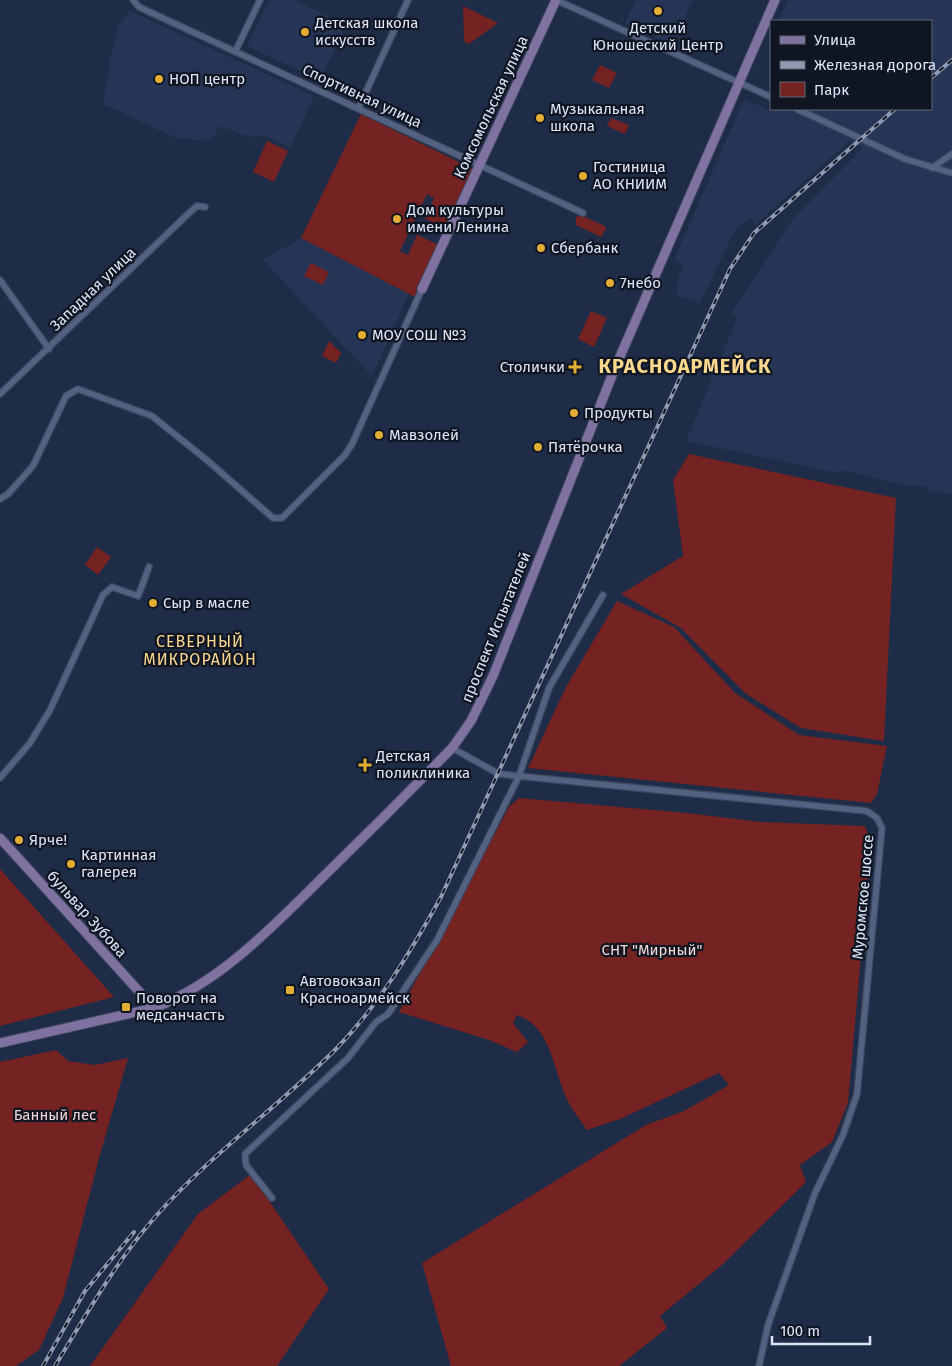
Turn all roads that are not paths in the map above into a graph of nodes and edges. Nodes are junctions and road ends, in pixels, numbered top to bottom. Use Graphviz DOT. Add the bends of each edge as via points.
graph roads {
  1 [pos="133,0"];
  2 [pos="260,0"];
  3 [pos="408,0"];
  4 [pos="556,0"];
  5 [pos="775,0"];
  6 [pos="235,52"];
  7 [pos="738,82"];
  8 [pos="770,97"];
  9 [pos="359,107"];
  10 [pos="799,110"];
  11 [pos="952,154"];
  12 [pos="480,166"];
  13 [pos="932,168"];
  14 [pos="952,173"];
  15 [pos="205,207"];
  16 [pos="583,213"];
  17 [pos="0,280"];
  18 [pos="422,289"];
  19 [pos="49,349"];
  20 [pos="0,394"];
  21 [pos="0,499"];
  22 [pos="149,567"];
  23 [pos="603,595"];
  24 [pos="452,748"];
  25 [pos="519,776"];
  26 [pos="0,778"];
  27 [pos="0,838"];
  28 [pos="154,1008"];
  29 [pos="0,1042"];
  30 [pos="272,1198"];
  31 [pos="758,1366"];
  1 -- 6 [label="street, Спортивная улица" via="139,7"];
  2 -- 6 [label="street"];
  3 -- 9 [label="street"];
  4 -- 7 [label="street"];
  4 -- 12 [label="main road, Комсомольская улица"];
  5 -- 7 [label="main road, проспект Испытателей"];
  6 -- 9 [label="street, Спортивная улица"];
  7 -- 8 [label="street"];
  7 -- 24 [label="main road, проспект Испытателей" via="615,368 492,676 472,721"];
  9 -- 12 [label="street, Спортивная улица"];
  10 -- 13 [label="street" via="905,159"];
  11 -- 13 [label="street"];
  12 -- 16 [label="street, Спортивная улица"];
  12 -- 18 [label="main road, Комсомольская улица"];
  13 -- 14 [label="street"];
  15 -- 19 [label="street, Западная улица" via="197,206 188,214"];
  17 -- 19 [label="street"];
  18 -- 21 [label="street, Комсомольская улица" via="352,444 282,518 273,518 152,416 78,390 66,396 33,466"];
  19 -- 20 [label="street, Западная улица"];
  22 -- 26 [label="street" via="138,596 112,587 103,595 50,710 30,743"];
  23 -- 25 [label="street" via="549,688"];
  24 -- 25 [label="street, Муромское шоссе" via="499,774"];
  24 -- 28 [label="main road, проспект Испытателей" via="266,932 193,989"];
  25 -- 30 [label="street" via="436,940 388,1014 376,1022 348,1058 245,1154 246,1165"];
  25 -- 31 [label="street, Муромское шоссе" via="867,811 882,828 857,1094 843,1135 816,1193 768,1325"];
  27 -- 28 [label="main road, бульвар Зубова"];
  28 -- 29 [label="main road, проспект Испытателей"];
}
